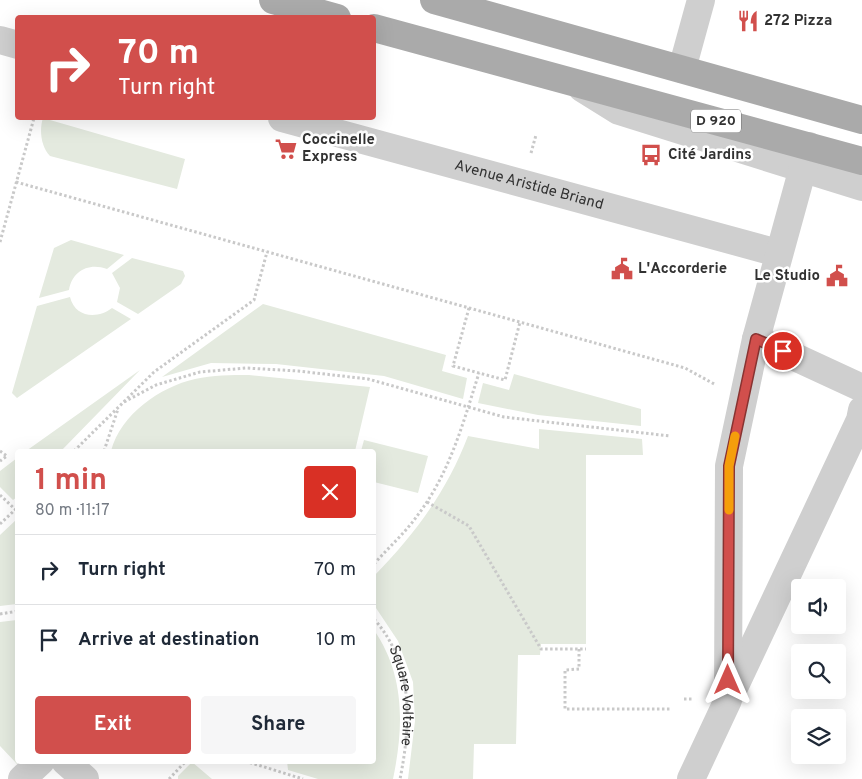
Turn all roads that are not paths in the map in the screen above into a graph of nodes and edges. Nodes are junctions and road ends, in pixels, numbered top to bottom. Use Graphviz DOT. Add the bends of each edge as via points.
graph roads {
  1 [pos="273,0"];
  2 [pos="434,0"];
  3 [pos="701,0"];
  4 [pos="326,15"];
  5 [pos="376,29"];
  6 [pos="0,40"];
  7 [pos="15,44"];
  8 [pos="682,68"];
  9 [pos="815,107"];
  10 [pos="862,111"];
  11 [pos="289,120"];
  12 [pos="862,120"];
  13 [pos="806,157"];
  14 [pos="862,161"];
  15 [pos="862,186"];
  16 [pos="778,254"];
  17 [pos="756,339"];
  18 [pos="862,388"];
  19 [pos="862,410"];
  20 [pos="728,700"];
  21 [pos="38,764"];
  22 [pos="69,764"];
  23 [pos="22,779"];
  24 [pos="85,779"];
  25 [pos="692,779"];
  1 -- 4 [label="main road"];
  2 -- 8 [label="main road"];
  3 -- 8 [label="street"];
  5 -- 13 [label="main road, D 920" via="570,81"];
  6 -- 7 [label="street"];
  8 -- 9 [label="main road"];
  9 -- 10 [label="street"];
  9 -- 12 [label="main road"];
  11 -- 16 [label="street, Avenue Aristide Briand"];
  13 -- 14 [label="main road, D 920"];
  13 -- 15 [label="street"];
  13 -- 16 [label="street"];
  16 -- 17 [label="street"];
  17 -- 18 [label="street"];
  17 -- 20 [label="street" via="729,466"];
  19 -- 20 [label="street"];
  20 -- 25 [label="street"];
  21 -- 23 [label="street"];
  22 -- 24 [label="street"];
}
